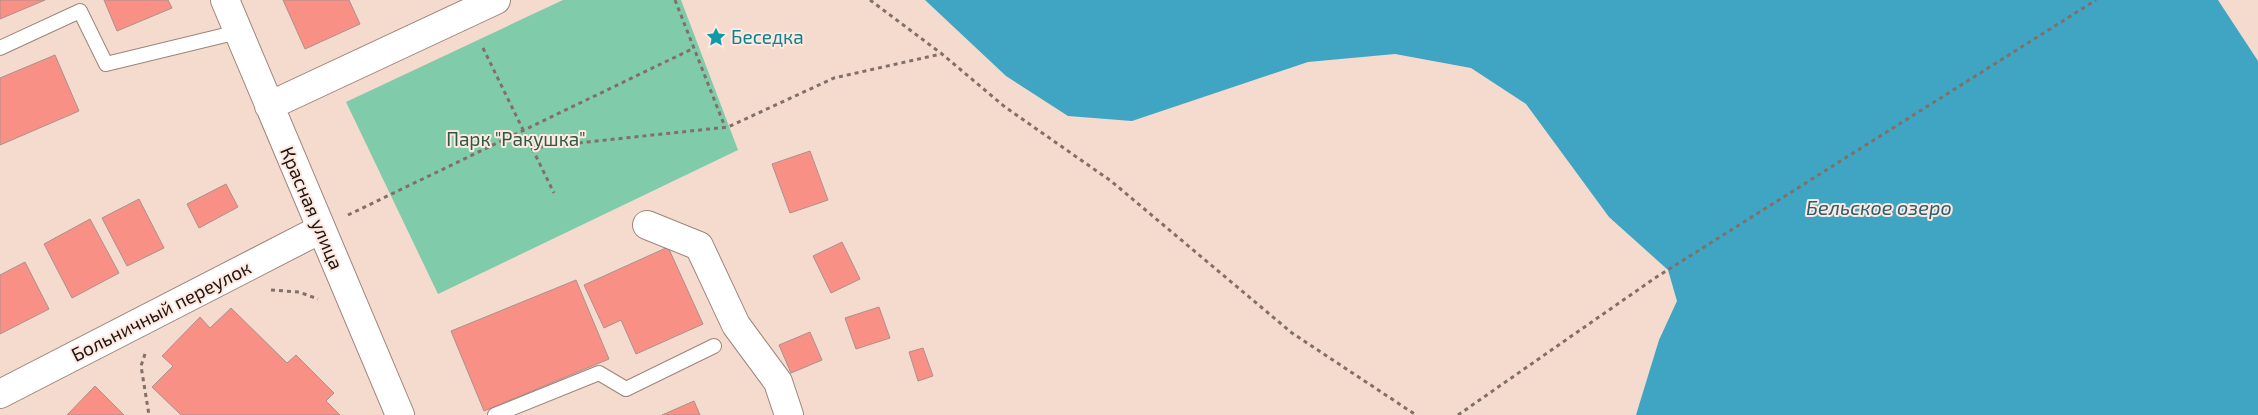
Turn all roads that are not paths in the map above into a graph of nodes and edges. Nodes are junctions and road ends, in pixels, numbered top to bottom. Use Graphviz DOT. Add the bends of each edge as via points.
graph roads {
  1 [pos="225,0"];
  2 [pos="496,0"];
  3 [pos="238,32"];
  4 [pos="0,48"];
  5 [pos="270,106"];
  6 [pos="647,225"];
  7 [pos="321,229"];
  8 [pos="714,346"];
  9 [pos="0,394"];
  10 [pos="400,415"];
  11 [pos="495,415"];
  12 [pos="790,415"];
  1 -- 3 [label="street, Красная улица"];
  2 -- 5 [label="street"];
  3 -- 4 [label="lane" via="106,64 80,12"];
  3 -- 5 [label="street, Красная улица"];
  5 -- 7 [label="street, Красная улица"];
  6 -- 12 [label="street" via="699,246 736,325 778,382"];
  7 -- 9 [label="street, Больничный переулок"];
  7 -- 10 [label="street, Красная улица"];
  8 -- 11 [label="lane" via="626,389 599,373"];
}
